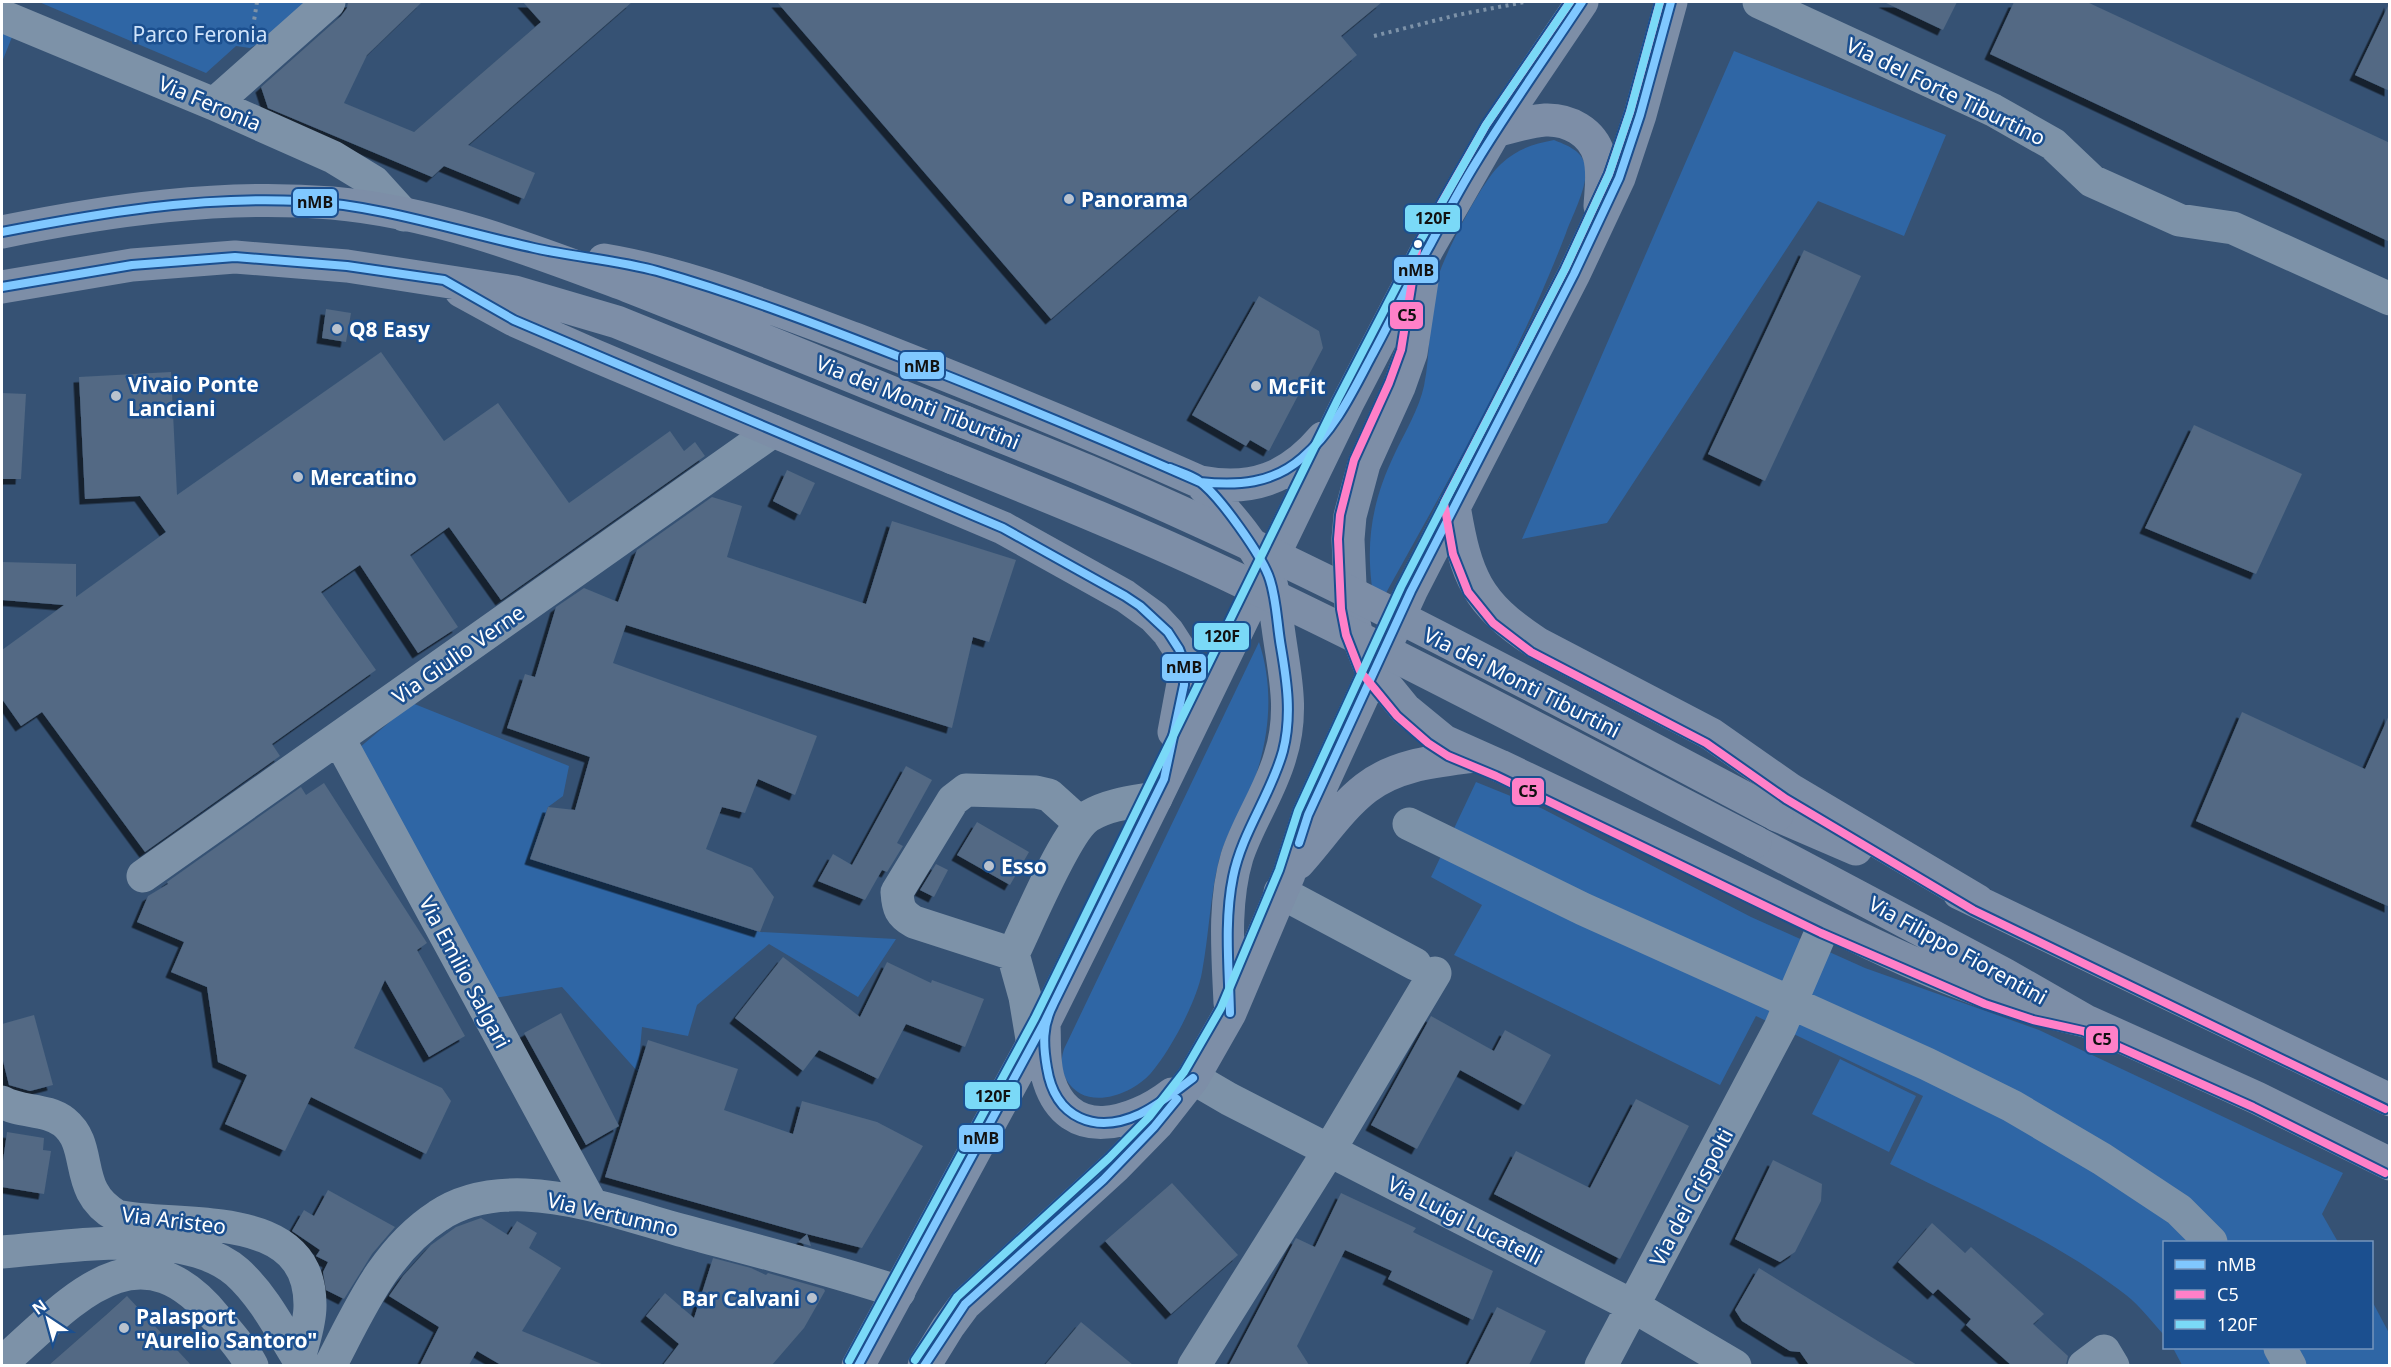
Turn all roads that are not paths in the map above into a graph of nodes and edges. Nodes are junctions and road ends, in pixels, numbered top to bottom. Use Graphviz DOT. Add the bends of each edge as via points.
graph roads {
  1 [pos="329,2"];
  2 [pos="1582,2"];
  3 [pos="1671,2"];
  4 [pos="1759,2"];
  5 [pos="2,15"];
  6 [pos="214,104"];
  7 [pos="1495,131"];
  8 [pos="404,215"];
  9 [pos="1599,222"];
  10 [pos="2,232"];
  11 [pos="523,246"];
  12 [pos="1428,248"];
  13 [pos="444,280"];
  14 [pos="2,287"];
  15 [pos="2390,299"];
  16 [pos="1347,404"];
  17 [pos="773,431"];
  18 [pos="1200,482"];
  19 [pos="1454,506"];
  20 [pos="1267,570"];
  21 [pos="1374,672"];
  22 [pos="339,739"];
  23 [pos="1475,756"];
  24 [pos="1160,789"];
  25 [pos="1777,815"];
  26 [pos="1080,823"];
  27 [pos="1409,824"];
  28 [pos="1755,842"];
  29 [pos="143,876"];
  30 [pos="1285,883"];
  31 [pos="1978,901"];
  32 [pos="1825,923"];
  33 [pos="1013,954"];
  34 [pos="1230,1013"];
  35 [pos="1785,1016"];
  36 [pos="2086,1021"];
  37 [pos="1038,1034"];
  38 [pos="1193,1078"];
  39 [pos="2390,1100"];
  40 [pos="2,1102"];
  41 [pos="1330,1149"];
  42 [pos="2390,1164"];
  43 [pos="592,1206"];
  44 [pos="2210,1241"];
  45 [pos="2,1252"];
  46 [pos="899,1292"];
  47 [pos="1633,1306"];
  48 [pos="2281,1349"];
  49 [pos="2,1363"];
  50 [pos="311,1363"];
  51 [pos="252,1365"];
  52 [pos="858,1365"];
  53 [pos="924,1365"];
  54 [pos="1194,1365"];
  55 [pos="1601,1365"];
  56 [pos="1735,1365"];
  57 [pos="2084,1365"];
  58 [pos="2113,1365"];
  59 [pos="2290,1365"];
  1 -- 6 [label="street"];
  2 -- 7 [label="main road"];
  3 -- 9 [label="main road" via="1630,147"];
  4 -- 15 [label="street, Via del Forte Tiburtino" via="1993,110 2053,144 2092,181 2179,220 2233,228"];
  5 -- 6 [label="street, Via Feronia"];
  6 -- 8 [label="street, Via Feronia" via="333,157 374,182"];
  7 -- 9 [label="main road" via="1545,120 1572,124 1589,136 1599,155 1602,176"];
  7 -- 12 [label="main road"];
  8 -- 10 [label="main road, Via dei Monti Tiburtini" via="335,204 191,204 75,217"];
  8 -- 11 [label="main road, Via dei Monti Tiburtini"];
  9 -- 19 [label="main road"];
  11 -- 18 [label="main road" via="630,264 764,306 926,367"];
  11 -- 25 [label="main road, Via dei Monti Tiburtini, bridge" via="763,338 1116,484 1500,669"];
  12 -- 16 [label="main road"];
  12 -- 21 [label="main road" via="1411,353 1364,464 1350,516 1351,608 1360,644"];
  13 -- 14 [label="main road, Via dei Monti Tiburtini" via="347,266 235,257 132,265"];
  13 -- 17 [label="main road" via="513,320"];
  13 -- 28 [label="main road, Via dei Monti Tiburtini, bridge" via="515,292 595,314 1059,500 1240,580"];
  16 -- 18 [label="main road" via="1322,440 1294,466 1244,486"];
  16 -- 20 [label="main road"];
  17 -- 22 [label="street, Via Giulio Verne"];
  17 -- 24 [label="main road" via="1003,528 1104,584 1154,618 1179,649 1185,673"];
  18 -- 20 [label="main road" via="1250,542"];
  19 -- 21 [label="main road"];
  19 -- 31 [label="main road" via="1469,570 1485,599 1510,625 1711,734 1791,790"];
  20 -- 24 [label="main road"];
  20 -- 34 [label="main road" via="1289,696 1287,733 1233,878 1227,938"];
  21 -- 23 [label="main road" via="1405,709 1434,735"];
  21 -- 30 [label="main road" via="1308,815"];
  22 -- 29 [label="street, Via Giulio Verne"];
  22 -- 43 [label="street, Via Emilio Salgari"];
  23 -- 30 [label="main road" via="1417,765 1367,787"];
  23 -- 32 [label="main road"];
  24 -- 26 [label="street" via="1109,806"];
  24 -- 37 [label="main road"];
  25 -- 31 [label="main road, Via Filippo Fiorentini"];
  26 -- 33 [label="street"];
  26 -- 33 [label="street" via="1049,795 966,790 953,800 897,892 898,908 914,922"];
  27 -- 35 [label="street"];
  28 -- 36 [label="main road, Via Filippo Fiorentini"];
  30 -- 34 [label="main road"];
  30 -- 41 [label="street" via="1425,969"];
  31 -- 39 [label="main road, Via Filippo Fiorentini"];
  32 -- 35 [label="street, Via dei Crispolti"];
  32 -- 36 [label="main road" via="1988,994"];
  33 -- 37 [label="street"];
  34 -- 38 [label="main road"];
  35 -- 44 [label="street" via="1927,1064 2012,1106 2179,1210"];
  35 -- 47 [label="street, Via dei Crispolti"];
  36 -- 42 [label="main road, Via Filippo Fiorentini" via="2257,1098"];
  37 -- 38 [label="main road" via="1053,1092 1067,1110 1082,1120 1101,1123 1135,1116 1155,1107"];
  37 -- 46 [label="main road"];
  38 -- 41 [label="street, Via Luigi Lucatelli"];
  38 -- 53 [label="main road" via="1143,1140 965,1305"];
  40 -- 50 [label="street, Via Aristeo" via="65,1122 78,1144 94,1197 117,1216 244,1229 283,1248 308,1280"];
  41 -- 47 [label="street, Via Luigi Lucatelli"];
  41 -- 54 [label="street"];
  43 -- 46 [label="street, Via Vertumno"];
  43 -- 50 [label="street, Via Vertumno" via="545,1197 496,1196 453,1207 437,1216 392,1256"];
  45 -- 50 [label="street" via="139,1243 202,1252 243,1278"];
  46 -- 52 [label="main road"];
  47 -- 55 [label="street, Via dei Crispolti"];
  47 -- 56 [label="street, Via Luigi Lucatelli"];
  48 -- 59 [label="street"];
  49 -- 51 [label="street" via="93,1286 140,1272 170,1278 192,1292"];
  57 -- 58 [label="street" via="2104,1352"];
}
